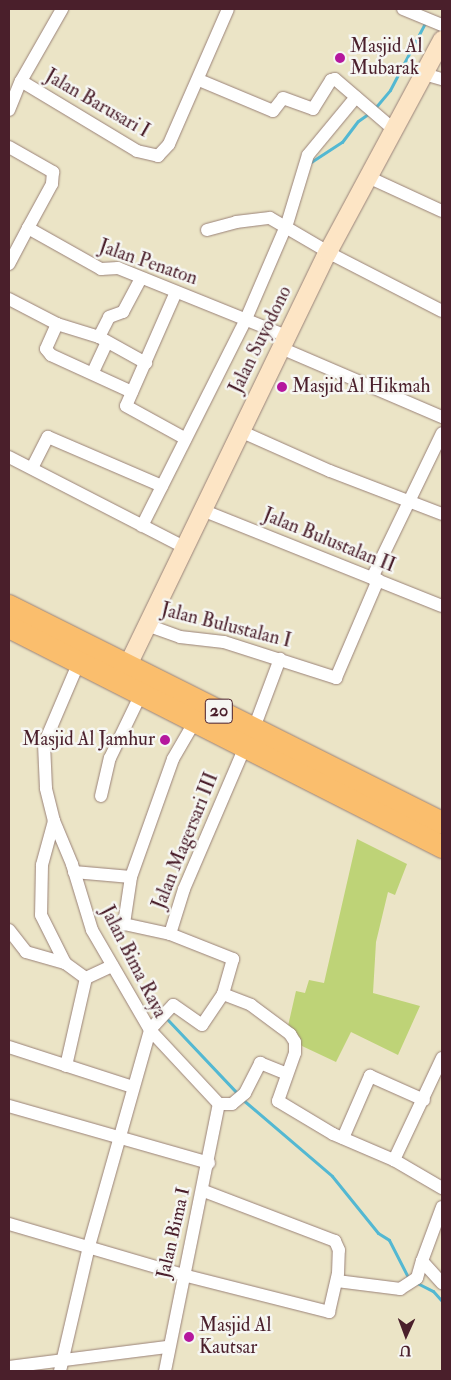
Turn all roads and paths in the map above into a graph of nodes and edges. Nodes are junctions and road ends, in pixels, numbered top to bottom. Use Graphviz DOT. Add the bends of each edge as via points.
graph roads {
  1 [pos="62,9"];
  2 [pos="228,9"];
  3 [pos="403,9"];
  4 [pos="442,25"];
  5 [pos="442,40"];
  6 [pos="424,74"];
  7 [pos="442,79"];
  8 [pos="199,80"];
  9 [pos="21,81"];
  10 [pos="356,97"];
  11 [pos="9,110"];
  12 [pos="392,128"];
  13 [pos="9,147"];
  14 [pos="368,177"];
  15 [pos="442,210"];
  16 [pos="282,225"];
  17 [pos="28,228"];
  18 [pos="207,230"];
  19 [pos="328,252"];
  20 [pos="9,264"];
  21 [pos="141,278"];
  22 [pos="176,292"];
  23 [pos="9,299"];
  24 [pos="442,311"];
  25 [pos="246,319"];
  26 [pos="57,324"];
  27 [pos="103,339"];
  28 [pos="284,342"];
  29 [pos="146,363"];
  30 [pos="93,372"];
  31 [pos="132,392"];
  32 [pos="442,417"];
  33 [pos="240,431"];
  34 [pos="442,433"];
  35 [pos="184,438"];
  36 [pos="9,457"];
  37 [pos="32,468"];
  38 [pos="161,486"];
  39 [pos="408,499"];
  40 [pos="202,510"];
  41 [pos="442,514"];
  42 [pos="142,526"];
  43 [pos="184,547"];
  44 [pos="375,579"];
  45 [pos="9,606"];
  46 [pos="442,606"];
  47 [pos="147,625"];
  48 [pos="9,627"];
  49 [pos="280,658"];
  50 [pos="79,662"];
  51 [pos="128,665"];
  52 [pos="140,694"];
  53 [pos="195,721"];
  54 [pos="249,737"];
  55 [pos="101,796"];
  56 [pos="54,821"];
  57 [pos="442,823"];
  58 [pos="442,847"];
  59 [pos="74,872"];
  60 [pos="131,877"];
  61 [pos="11,933"];
  62 [pos="170,934"];
  63 [pos="66,963"];
  64 [pos="112,966"];
  65 [pos="86,978"];
  66 [pos="223,994"];
  67 [pos="150,1030"];
  68 [pos="9,1047"];
  69 [pos="442,1058"];
  70 [pos="66,1066"];
  71 [pos="287,1074"];
  72 [pos="133,1088"];
  73 [pos="424,1100"];
  74 [pos="219,1104"];
  75 [pos="9,1106"];
  76 [pos="119,1138"];
  77 [pos="343,1138"];
  78 [pos="394,1160"];
  79 [pos="209,1163"];
  80 [pos="442,1188"];
  81 [pos="204,1191"];
  82 [pos="442,1207"];
  83 [pos="9,1224"];
  84 [pos="89,1246"];
  85 [pos="422,1261"];
  86 [pos="184,1275"];
  87 [pos="337,1280"];
  88 [pos="442,1283"];
  89 [pos="167,1347"];
  90 [pos="61,1366"];
  91 [pos="9,1367"];
  92 [pos="164,1371"];
  1 -- 9 [label="street"];
  2 -- 8 [label="street, Jalan Barusari I"];
  3 -- 4 [label="street"];
  5 -- 6 [label="street, Jalan Suyodono"];
  6 -- 7 [label="street"];
  6 -- 12 [label="street, Jalan Suyodono"];
  8 -- 9 [label="street, Jalan Barusari I" via="167,149 153,157"];
  8 -- 10 [label="street" via="273,111 284,98 313,110 333,79"];
  9 -- 11 [label="street"];
  10 -- 12 [label="street"];
  10 -- 16 [label="street" via="312,148"];
  12 -- 14 [label="street, Jalan Suyodono"];
  13 -- 17 [label="street" via="53,172 52,184"];
  14 -- 15 [label="street"];
  14 -- 19 [label="street, Jalan Suyodono"];
  16 -- 18 [label="street" via="266,218"];
  16 -- 19 [label="street"];
  16 -- 25 [label="street"];
  17 -- 20 [label="street"];
  17 -- 21 [label="street, Jalan Penaton" via="94,266 118,268"];
  19 -- 24 [label="street"];
  19 -- 28 [label="street, Jalan Suyodono"];
  21 -- 22 [label="street, Jalan Penaton"];
  21 -- 27 [label="street" via="122,312 110,317"];
  22 -- 25 [label="street, Jalan Penaton"];
  22 -- 29 [label="street"];
  23 -- 26 [label="street"];
  25 -- 28 [label="street, Jalan Penaton"];
  25 -- 35 [label="street"];
  26 -- 27 [label="street"];
  26 -- 30 [label="street" via="48,352"];
  27 -- 29 [label="street"];
  27 -- 30 [label="street"];
  28 -- 32 [label="street, Jalan Penaton"];
  28 -- 33 [label="street, Jalan Suyodono"];
  29 -- 31 [label="street"];
  30 -- 31 [label="street"];
  31 -- 35 [label="street" via="126,403 128,410"];
  33 -- 39 [label="street" via="330,471"];
  33 -- 40 [label="street, Jalan Suyodono"];
  34 -- 39 [label="street"];
  35 -- 38 [label="street"];
  36 -- 37 [label="street"];
  37 -- 38 [label="street" via="48,437"];
  37 -- 42 [label="street"];
  38 -- 42 [label="street"];
  39 -- 41 [label="street"];
  39 -- 44 [label="street"];
  40 -- 43 [label="street, Jalan Suyodono"];
  40 -- 44 [label="street, Jalan Bulustalan II"];
  42 -- 43 [label="street"];
  43 -- 47 [label="street, Jalan Suyodono"];
  44 -- 46 [label="street, Jalan Bulustalan II"];
  44 -- 49 [label="street, Jalan Bulustalan I" via="336,678"];
  45 -- 51 [label="highway, 20"];
  47 -- 49 [label="street, Jalan Bulustalan I" via="180,637 224,642"];
  47 -- 51 [label="street, Jalan Suyodono"];
  48 -- 50 [label="highway, 20"];
  49 -- 54 [label="street, Jalan Magersari III"];
  50 -- 52 [label="highway, 20"];
  50 -- 56 [label="street, Jalan Bima Raya" via="44,744 46,788"];
  51 -- 54 [label="highway, 20"];
  52 -- 53 [label="highway, 20"];
  52 -- 55 [label="street" via="110,758"];
  53 -- 54 [label="highway, 20"];
  53 -- 60 [label="street" via="174,759"];
  54 -- 57 [label="highway, 20"];
  54 -- 58 [label="highway, 20"];
  54 -- 62 [label="street, Jalan Magersari III" via="184,888"];
  56 -- 59 [label="street, Jalan Bima Raya"];
  56 -- 63 [label="street" via="42,865 41,915"];
  59 -- 60 [label="street"];
  59 -- 64 [label="street, Jalan Bima Raya" via="92,930"];
  60 -- 62 [label="street, Jalan Magersari III" via="124,924"];
  61 -- 63 [label="street" via="26,952"];
  62 -- 66 [label="street" via="234,959"];
  63 -- 65 [label="street"];
  64 -- 65 [label="street"];
  64 -- 67 [label="street, Jalan Bima Raya"];
  65 -- 70 [label="street"];
  66 -- 67 [label="street" via="202,1025 173,1005"];
  66 -- 71 [label="street" via="252,1005 290,1034 296,1046"];
  67 -- 72 [label="street, Jalan Bima Raya"];
  67 -- 74 [label="street"];
  68 -- 70 [label="street"];
  69 -- 73 [label="street"];
  70 -- 72 [label="street"];
  71 -- 74 [label="street" via="260,1063 242,1096 232,1104"];
  71 -- 77 [label="street" via="278,1100"];
  72 -- 76 [label="street, Jalan Bima Raya"];
  73 -- 77 [label="street" via="370,1076"];
  73 -- 78 [label="street"];
  74 -- 79 [label="street, Jalan Bima I"];
  75 -- 76 [label="street"];
  76 -- 79 [label="street"];
  76 -- 84 [label="street, Jalan Bima Raya"];
  77 -- 78 [label="street"];
  78 -- 80 [label="street"];
  79 -- 81 [label="street, Jalan Bima I"];
  81 -- 86 [label="street, Jalan Bima I"];
  81 -- 87 [label="street" via="335,1241 339,1255"];
  82 -- 85 [label="street"];
  83 -- 84 [label="street"];
  84 -- 86 [label="street"];
  84 -- 90 [label="street, Jalan Bima Raya"];
  85 -- 87 [label="street" via="413,1282 394,1290"];
  85 -- 88 [label="street"];
  86 -- 87 [label="street" via="326,1312 331,1309"];
  86 -- 89 [label="street, Jalan Bima I"];
  89 -- 90 [label="street"];
  89 -- 92 [label="street, Jalan Bima I"];
  90 -- 91 [label="street"];
}
